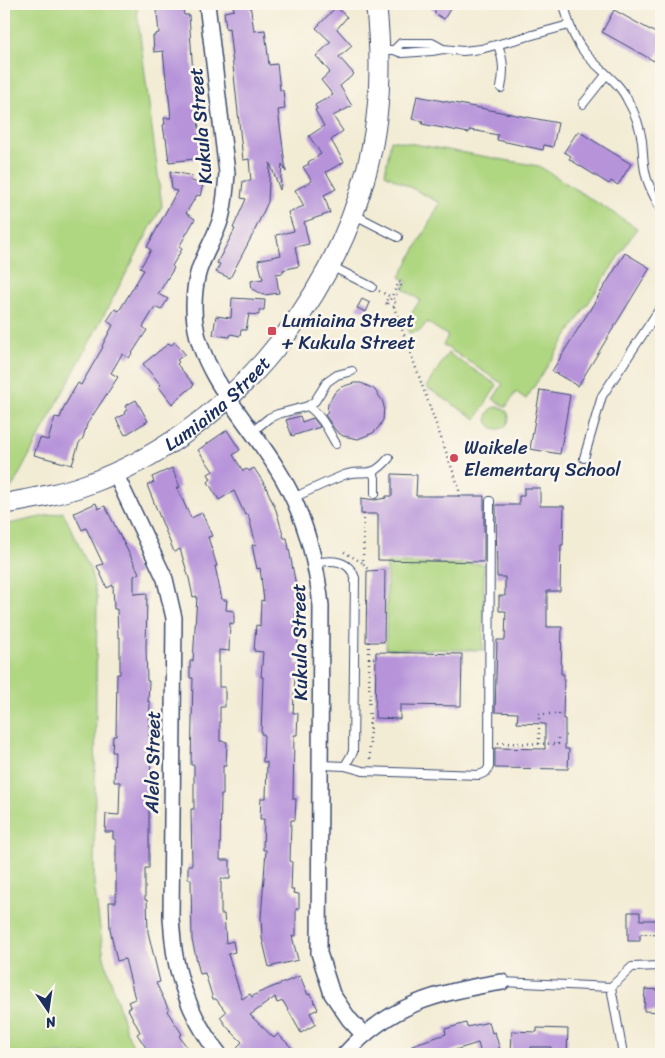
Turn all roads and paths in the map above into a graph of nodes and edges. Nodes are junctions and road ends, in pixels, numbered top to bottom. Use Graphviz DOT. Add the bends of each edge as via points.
graph roads {
  1 [pos="207,4"];
  2 [pos="376,4"];
  3 [pos="564,4"];
  4 [pos="569,25"];
  5 [pos="498,46"];
  6 [pos="387,50"];
  7 [pos="606,74"];
  8 [pos="501,88"];
  9 [pos="582,104"];
  10 [pos="661,210"];
  11 [pos="353,214"];
  12 [pos="398,237"];
  13 [pos="330,266"];
  14 [pos="372,287"];
  15 [pos="388,304"];
  16 [pos="661,306"];
  17 [pos="394,307"];
  18 [pos="352,371"];
  19 [pos="229,398"];
  20 [pos="308,406"];
  21 [pos="253,431"];
  22 [pos="336,444"];
  23 [pos="389,458"];
  24 [pos="584,458"];
  25 [pos="372,472"];
  26 [pos="115,473"];
  27 [pos="375,494"];
  28 [pos="459,496"];
  29 [pos="294,498"];
  30 [pos="490,501"];
  31 [pos="4,504"];
  32 [pos="364,514"];
  33 [pos="344,552"];
  34 [pos="315,562"];
  35 [pos="363,563"];
  36 [pos="369,570"];
  37 [pos="369,642"];
  38 [pos="368,658"];
  39 [pos="376,658"];
  40 [pos="559,719"];
  41 [pos="497,736"];
  42 [pos="558,737"];
  43 [pos="528,744"];
  44 [pos="539,744"];
  45 [pos="555,744"];
  46 [pos="528,749"];
  47 [pos="555,749"];
  48 [pos="370,763"];
  49 [pos="321,765"];
  50 [pos="345,766"];
  51 [pos="661,966"];
  52 [pos="502,982"];
  53 [pos="611,987"];
  54 [pos="364,1035"];
  55 [pos="219,1054"];
  56 [pos="345,1054"];
  57 [pos="623,1054"];
  1 -- 19 [label="street, Kukula Street" via="226,181 221,219 199,271 194,315 203,352"];
  2 -- 6 [label="street, Lumiaina Street"];
  3 -- 4 [label="lane"];
  4 -- 5 [label="lane"];
  4 -- 7 [label="lane" via="585,52"];
  5 -- 6 [label="lane" via="463,51 443,49 432,43 400,43"];
  5 -- 8 [label="lane" via="504,71"];
  6 -- 11 [label="street, Lumiaina Street" via="368,168"];
  7 -- 9 [label="lane"];
  7 -- 10 [label="lane" via="620,88 635,116 642,138 644,171"];
  11 -- 12 [label="lane"];
  11 -- 13 [label="street, Lumiaina Street"];
  13 -- 14 [label="lane"];
  13 -- 19 [label="street, Lumiaina Street" via="301,314 262,364"];
  14 -- 15 [label="path" via="389,296 385,303"];
  15 -- 17 [label="path"];
  15 -- 17 [label="path" via="402,283 392,301 396,303"];
  16 -- 24 [label="lane" via="602,396"];
  17 -- 28 [label="path" via="459,488"];
  18 -- 20 [label="lane" via="327,382"];
  19 -- 21 [label="street, Kukula Street"];
  19 -- 26 [label="street, Lumiaina Street" via="208,417 165,446"];
  20 -- 21 [label="lane" via="278,414"];
  20 -- 22 [label="lane" via="316,411"];
  21 -- 29 [label="street, Kukula Street"];
  23 -- 25 [label="lane"];
  25 -- 27 [label="lane"];
  25 -- 29 [label="lane" via="346,474"];
  26 -- 31 [label="street, Lumiaina Street" via="66,491"];
  26 -- 55 [label="street, Alelo Street" via="166,579 174,618 172,927 175,956 184,988 203,1030"];
  29 -- 34 [label="street, Kukula Street"];
  30 -- 50 [label="lane" via="489,767 479,775 363,771"];
  32 -- 35 [label="path"];
  33 -- 35 [label="path"];
  34 -- 49 [label="street, Kukula Street" via="321,606"];
  34 -- 50 [label="lane" via="343,563 353,571 355,578 353,752"];
  35 -- 36 [label="path"];
  37 -- 38 [label="path"];
  38 -- 39 [label="path"];
  38 -- 48 [label="path"];
  40 -- 44 [label="path" via="559,714 539,714"];
  41 -- 43 [label="path" via="497,743"];
  42 -- 45 [label="path" via="558,744"];
  43 -- 44 [label="path"];
  43 -- 46 [label="path"];
  44 -- 45 [label="path"];
  45 -- 47 [label="path"];
  49 -- 50 [label="lane"];
  49 -- 54 [label="street, Kukula Street" via="319,952 332,994"];
  51 -- 53 [label="lane" via="632,967"];
  52 -- 53 [label="lane"];
  52 -- 54 [label="street" via="435,995 402,1009 374,1025"];
  53 -- 57 [label="lane"];
  54 -- 56 [label="street"];
}
